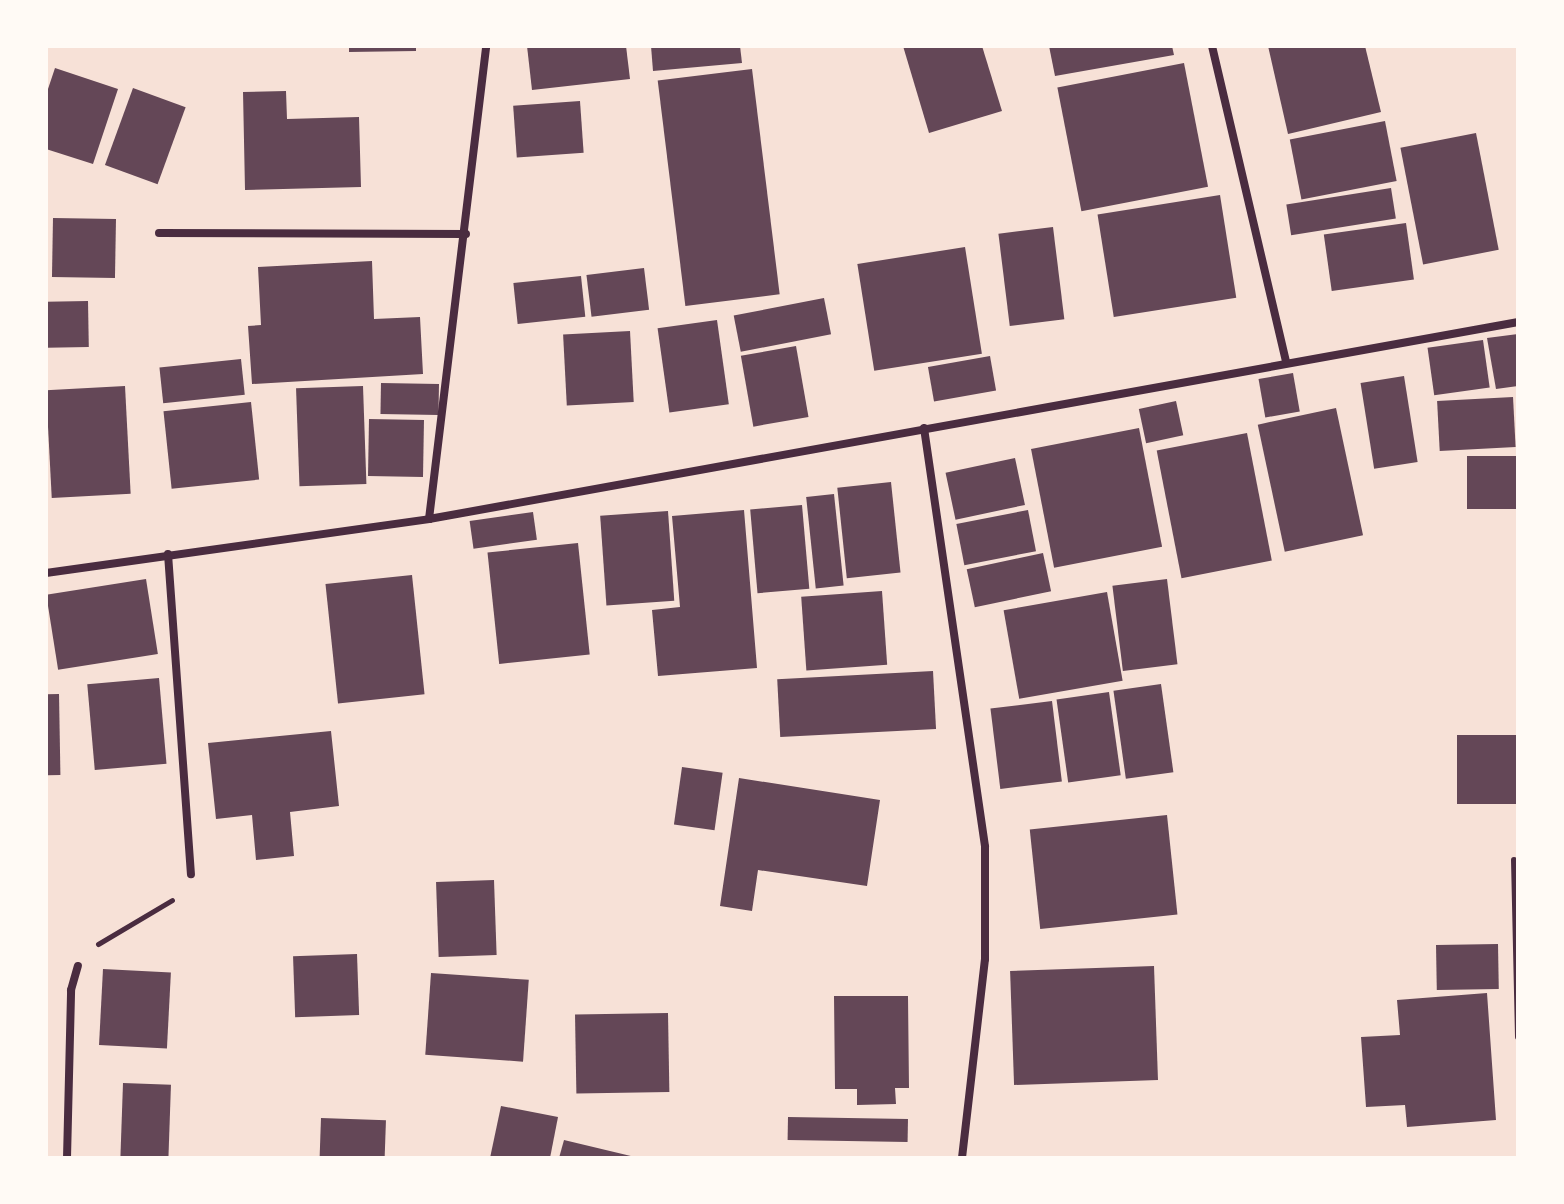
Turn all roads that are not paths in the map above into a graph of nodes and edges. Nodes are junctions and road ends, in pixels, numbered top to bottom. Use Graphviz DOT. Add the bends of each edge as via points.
graph roads {
  1 [pos="486,46"];
  2 [pos="1212,46"];
  3 [pos="159,233"];
  4 [pos="466,234"];
  5 [pos="1518,322"];
  6 [pos="1286,361"];
  7 [pos="924,428"];
  8 [pos="429,519"];
  9 [pos="168,554"];
  10 [pos="46,573"];
  11 [pos="1514,860"];
  12 [pos="191,874"];
  13 [pos="78,966"];
  14 [pos="1518,1037"];
  15 [pos="67,1158"];
  16 [pos="962,1158"];
  1 -- 4 [label="street"];
  2 -- 6 [label="street"];
  3 -- 4 [label="street"];
  4 -- 8 [label="street"];
  5 -- 6 [label="street"];
  6 -- 7 [label="street"];
  7 -- 8 [label="street"];
  7 -- 16 [label="street" via="985,847 985,959"];
  8 -- 9 [label="street"];
  9 -- 10 [label="street"];
  9 -- 12 [label="street"];
  11 -- 14 [label="lane"];
  13 -- 15 [label="street" via="71,990"];
}
